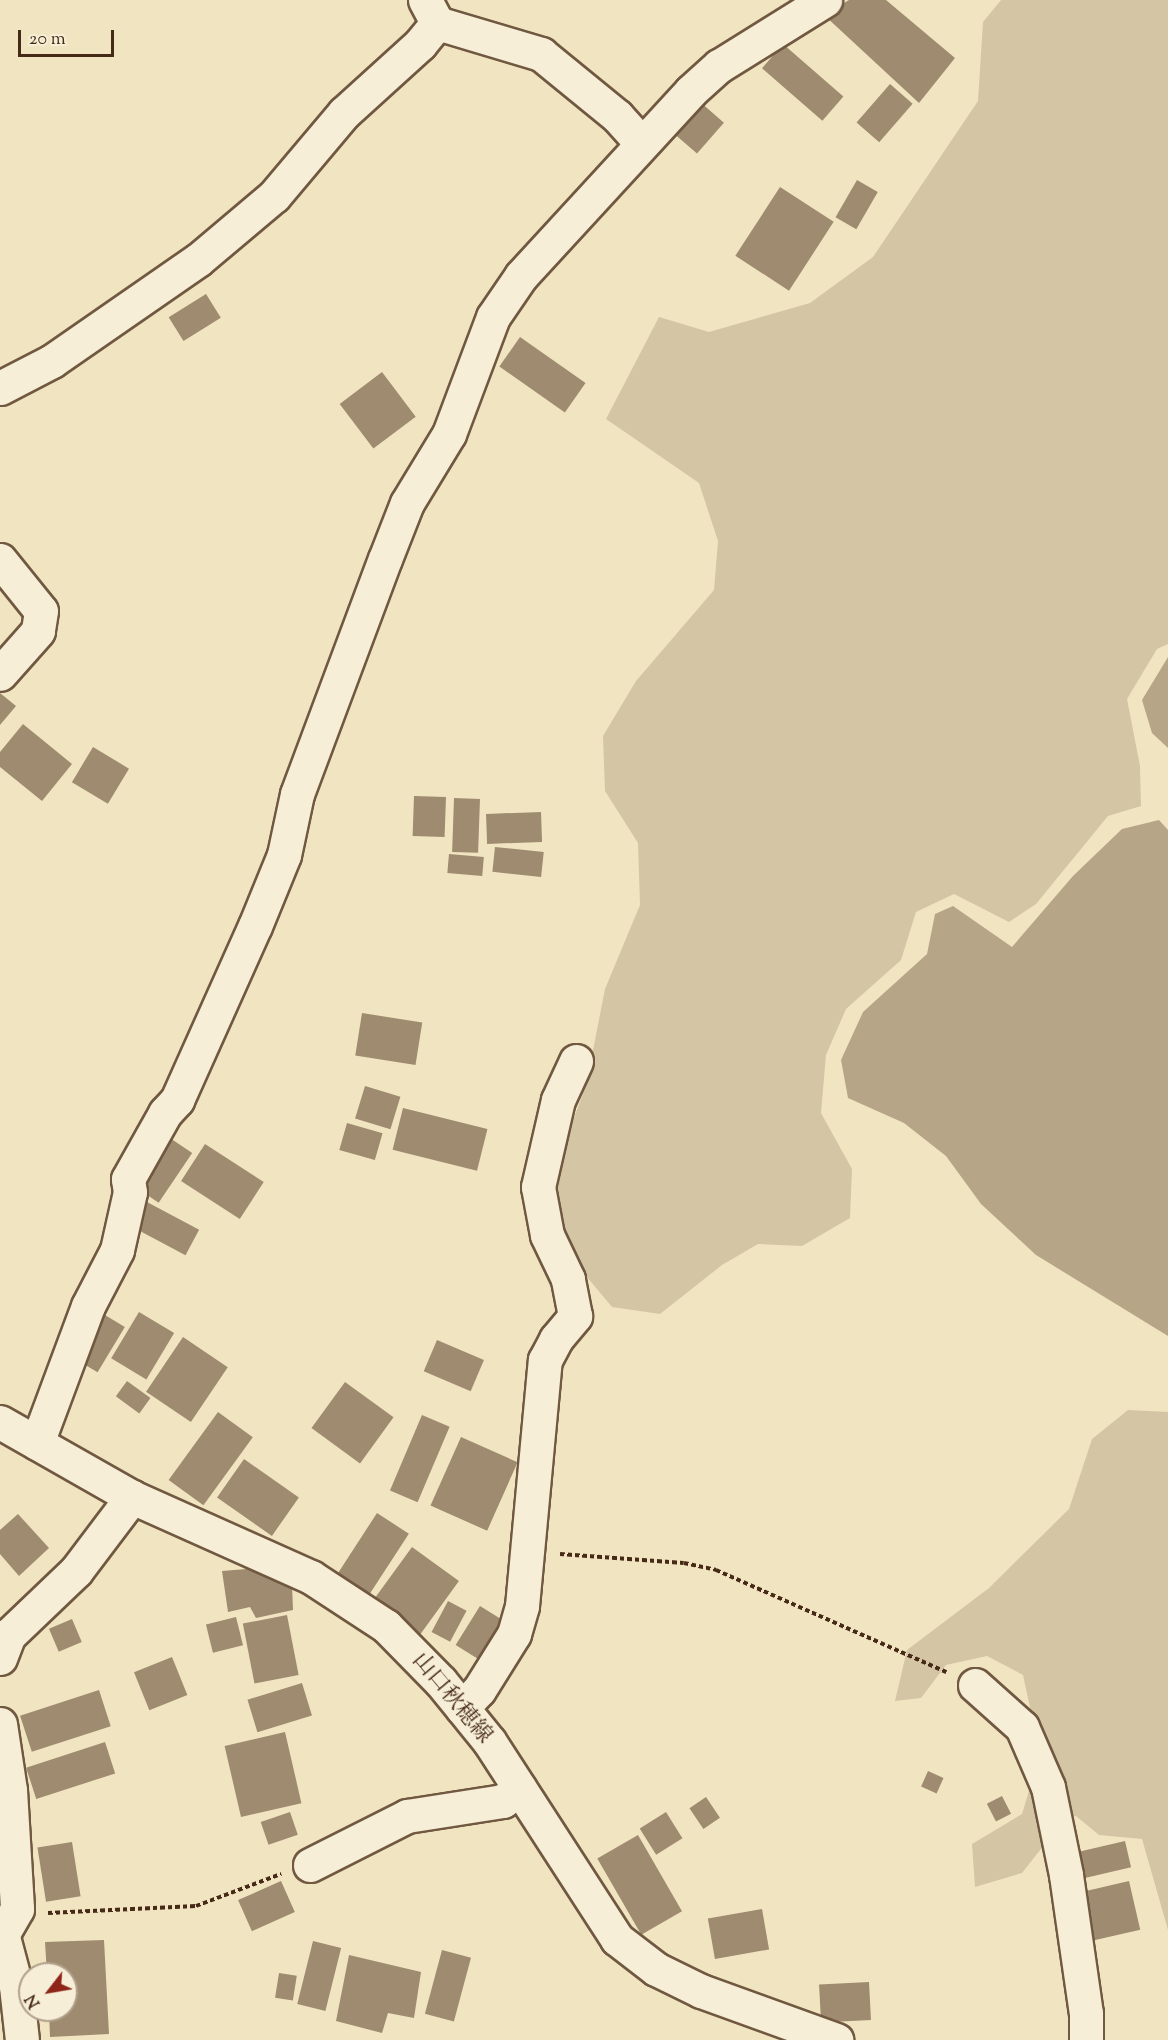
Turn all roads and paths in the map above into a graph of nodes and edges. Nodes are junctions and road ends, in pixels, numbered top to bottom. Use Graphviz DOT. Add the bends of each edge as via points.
graph roads {
  1 [pos="825,0"];
  2 [pos="431,11"];
  3 [pos="641,143"];
  4 [pos="0,388"];
  5 [pos="0,560"];
  6 [pos="0,674"];
  7 [pos="576,1061"];
  8 [pos="0,1422"];
  9 [pos="37,1443"];
  10 [pos="132,1497"];
  11 [pos="525,1568"];
  12 [pos="0,1658"];
  13 [pos="975,1685"];
  14 [pos="462,1708"];
  15 [pos="0,1724"];
  16 [pos="519,1788"];
  17 [pos="310,1865"];
  18 [pos="7,1928"];
  19 [pos="22,2040"];
  20 [pos="836,2040"];
  21 [pos="1086,2040"];
  1 -- 3 [label="street" via="719,66 691,91 660,129"];
  2 -- 3 [label="street" via="541,54 617,116"];
  2 -- 4 [label="street" via="420,44 344,113 274,196 198,260 52,361"];
  3 -- 9 [label="street" via="521,276 493,317 449,434 407,503 388,550 297,794 284,855 267,896 177,1100 165,1113 128,1179 130,1192 117,1250 88,1306"];
  5 -- 6 [label="street" via="41,611 38,631"];
  7 -- 11 [label="street" via="558,1100 538,1187 547,1235 575,1305 575,1316 545,1360"];
  8 -- 9 [label="street, 山口秋穂線"];
  9 -- 10 [label="street, 山口秋穂線"];
  10 -- 12 [label="street" via="76,1571 9,1635"];
  10 -- 14 [label="street, 山口秋穂線" via="311,1577 387,1626"];
  11 -- 13 [label="path" via="551,1563 562,1552 684,1563 716,1570"];
  11 -- 14 [label="street" via="522,1606 514,1634 479,1690"];
  13 -- 21 [label="street" via="1022,1727 1048,1787 1066,1875 1086,2013"];
  14 -- 16 [label="street, 山口秋穂線"];
  15 -- 18 [label="street" via="10,1790"];
  16 -- 17 [label="street" via="503,1801 407,1816"];
  16 -- 20 [label="street, 山口秋穂線" via="617,1939 656,1969 701,1990 770,2019"];
  17 -- 18 [label="path" via="196,1906 31,1914"];
  18 -- 19 [label="street"];
}
